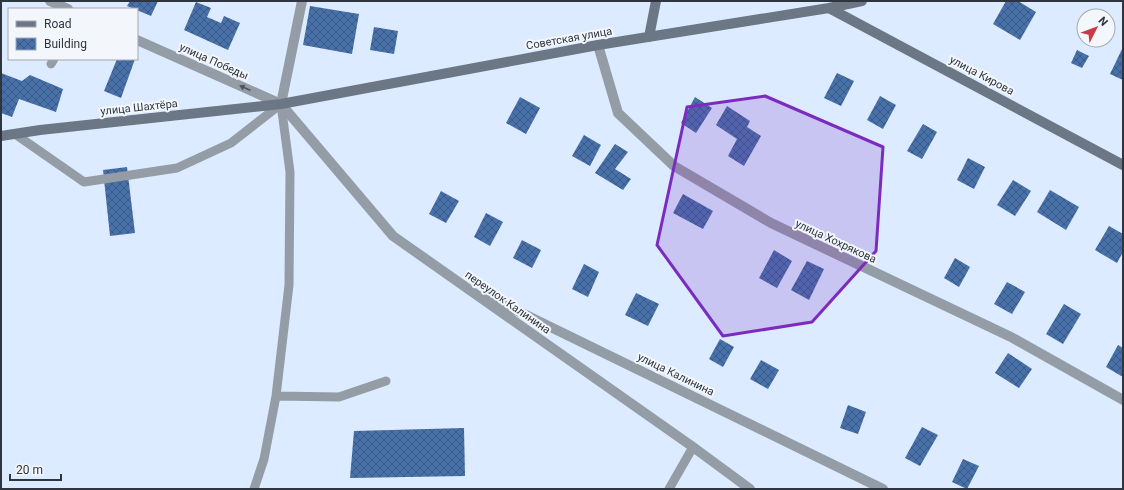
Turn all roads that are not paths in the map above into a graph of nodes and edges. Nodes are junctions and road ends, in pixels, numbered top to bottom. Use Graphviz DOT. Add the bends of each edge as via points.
graph roads {
  1 [pos="50,1"];
  2 [pos="302,1"];
  3 [pos="656,1"];
  4 [pos="862,1"];
  5 [pos="66,8"];
  6 [pos="829,8"];
  7 [pos="649,37"];
  8 [pos="138,40"];
  9 [pos="598,45"];
  10 [pos="281,104"];
  11 [pos="15,134"];
  12 [pos="1,136"];
  13 [pos="1123,164"];
  14 [pos="458,282"];
  15 [pos="386,381"];
  16 [pos="276,396"];
  17 [pos="1123,400"];
  18 [pos="693,447"];
  19 [pos="254,489"];
  20 [pos="669,489"];
  21 [pos="750,489"];
  22 [pos="883,489"];
  1 -- 5 [label="street"];
  2 -- 10 [label="street"];
  3 -- 7 [label="street"];
  4 -- 6 [label="street, Советская улица"];
  6 -- 7 [label="street, Советская улица"];
  6 -- 13 [label="street, улица Кирова"];
  7 -- 9 [label="street, Советская улица"];
  10 -- 8 [label="street, улица Победы, one-way"];
  9 -- 10 [label="street, Советская улица"];
  9 -- 17 [label="street, улица Хохрякова" via="618,113 674,166 771,223 1011,337"];
  10 -- 11 [label="street, улица Шахтёра"];
  10 -- 11 [label="lane" via="231,143 176,168 84,182"];
  10 -- 14 [label="street, переулок Калинина" via="393,236"];
  10 -- 16 [label="lane" via="290,172 289,285"];
  11 -- 12 [label="street, улица Шахтёра"];
  14 -- 18 [label="street, переулок Калинина"];
  14 -- 22 [label="street, улица Калинина"];
  15 -- 16 [label="lane" via="339,397"];
  16 -- 19 [label="lane" via="264,459"];
  18 -- 20 [label="lane"];
  18 -- 21 [label="street, переулок Калинина"];
}
